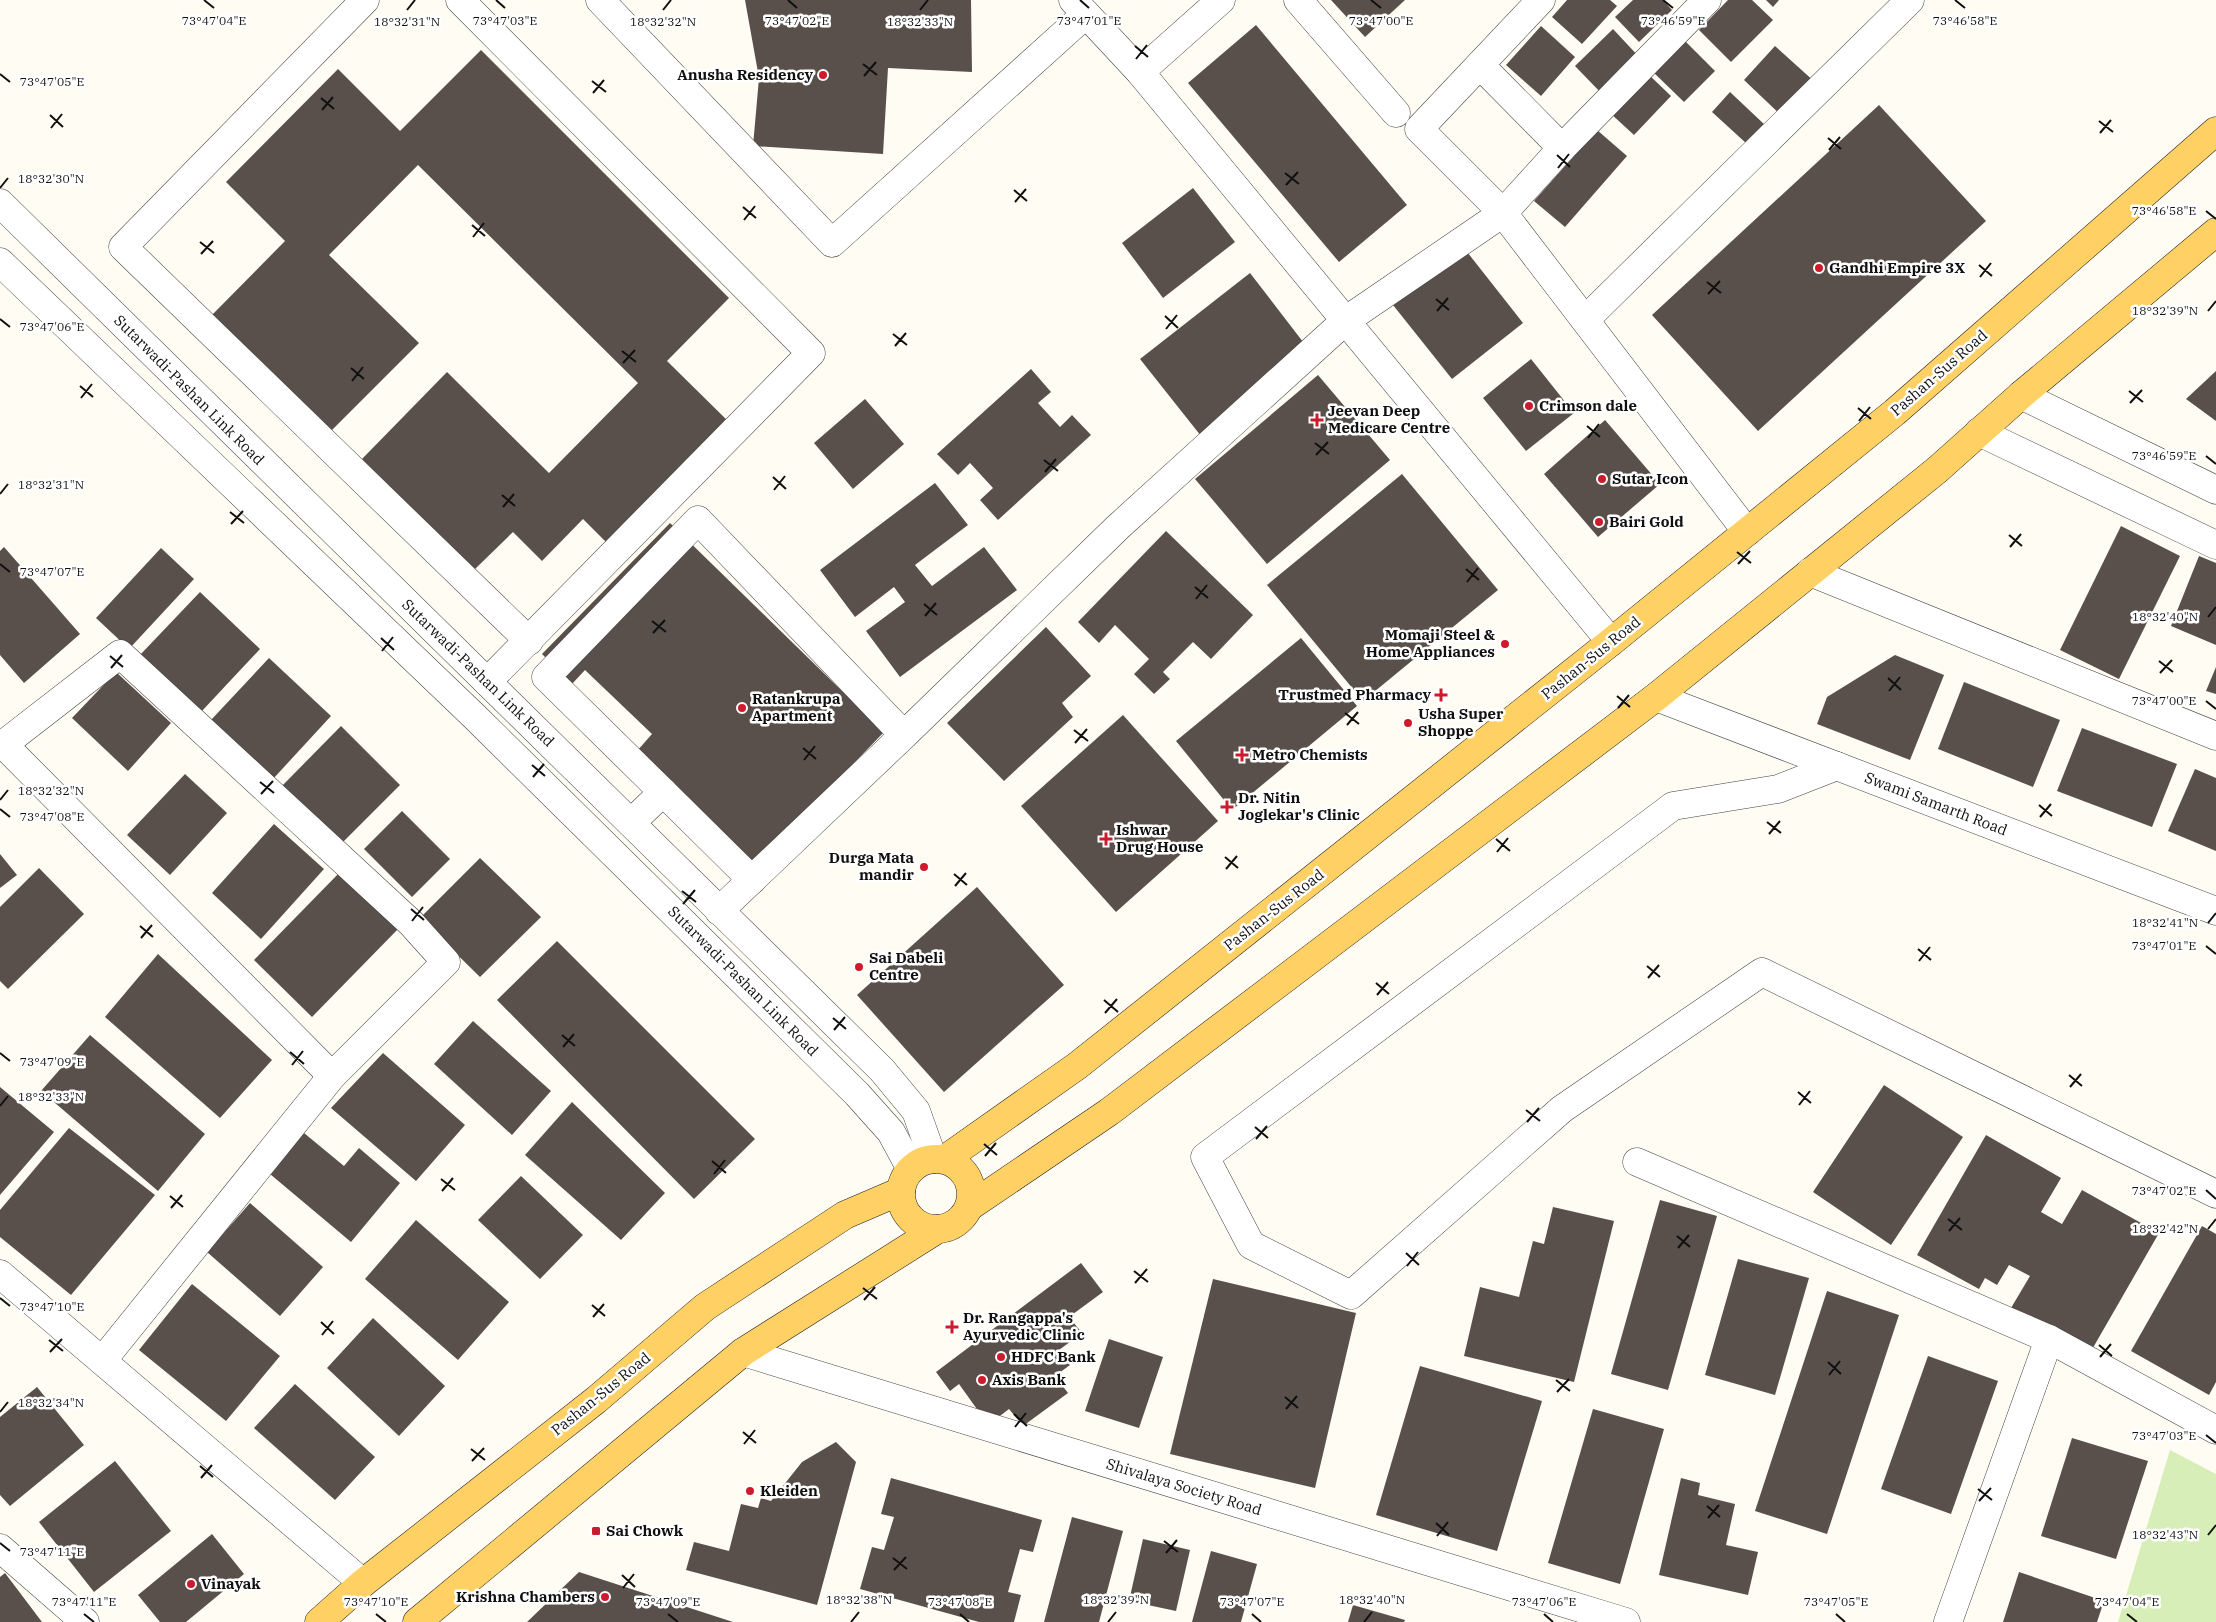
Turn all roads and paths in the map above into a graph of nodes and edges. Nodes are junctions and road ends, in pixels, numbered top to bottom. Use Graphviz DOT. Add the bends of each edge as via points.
graph roads {
  1 [pos="365,0"];
  2 [pos="460,0"];
  3 [pos="600,0"];
  4 [pos="1221,0"];
  5 [pos="1298,0"];
  6 [pos="1541,0"];
  7 [pos="1707,0"];
  8 [pos="1910,0"];
  9 [pos="1079,7"];
  10 [pos="1480,65"];
  11 [pos="1140,72"];
  12 [pos="1396,113"];
  13 [pos="2216,131"];
  14 [pos="1562,148"];
  15 [pos="0,203"];
  16 [pos="1503,212"];
  17 [pos="2216,232"];
  18 [pos="0,262"];
  19 [pos="1345,320"];
  20 [pos="1585,320"];
  21 [pos="2020,394"];
  22 [pos="1978,432"];
  23 [pos="2216,490"];
  24 [pos="295,495"];
  25 [pos="271,521"];
  26 [pos="1747,532"];
  27 [pos="2216,545"];
  28 [pos="1810,572"];
  29 [pos="529,641"];
  30 [pos="1611,642"];
  31 [pos="487,682"];
  32 [pos="1656,697"];
  33 [pos="904,735"];
  34 [pos="2216,736"];
  35 [pos="2,745"];
  36 [pos="1837,766"];
  37 [pos="663,792"];
  38 [pos="631,823"];
  39 [pos="752,880"];
  40 [pos="719,911"];
  41 [pos="2216,911"];
  42 [pos="332,1076"];
  43 [pos="1637,1162"];
  44 [pos="923,1170"];
  45 [pos="2216,1194"];
  46 [pos="969,1207"];
  47 [pos="938,1229"];
  48 [pos="0,1274"];
  49 [pos="2048,1339"];
  50 [pos="743,1352"];
  51 [pos="102,1361"];
  52 [pos="2216,1430"];
  53 [pos="0,1548"];
  54 [pos="363,1583"];
  55 [pos="85,1622"];
  56 [pos="319,1622"];
  57 [pos="417,1622"];
  58 [pos="1626,1622"];
  59 [pos="1948,1622"];
  1 -- 29 [label="street" via="123,247"];
  2 -- 29 [label="street" via="811,353"];
  3 -- 9 [label="street" via="832,242"];
  4 -- 11 [label="street"];
  5 -- 12 [label="street"];
  6 -- 10 [label="street"];
  7 -- 14 [label="street"];
  8 -- 20 [label="street"];
  9 -- 11 [label="street"];
  10 -- 14 [label="street"];
  10 -- 16 [label="street" via="1419,129"];
  11 -- 19 [label="street"];
  13 -- 26 [label="main road, Pashan-Sus Road" via="1895,412"];
  14 -- 16 [label="street"];
  15 -- 24 [label="street, Sutarwadi-Pashan Link Road"];
  16 -- 19 [label="street"];
  16 -- 20 [label="street"];
  17 -- 21 [label="main road"];
  18 -- 25 [label="street, Sutarwadi-Pashan Link Road"];
  19 -- 30 [label="street"];
  19 -- 33 [label="street" via="1118,528"];
  20 -- 26 [label="street"];
  21 -- 22 [label="main road"];
  21 -- 23 [label="street"];
  22 -- 27 [label="street"];
  22 -- 28 [label="main road" via="1937,470"];
  24 -- 25 [label="street"];
  24 -- 31 [label="street, Sutarwadi-Pashan Link Road"];
  25 -- 44 [label="street, Sutarwadi-Pashan Link Road" via="857,1094"];
  26 -- 30 [label="main road, Pashan-Sus Road"];
  28 -- 32 [label="main road"];
  28 -- 34 [label="street"];
  29 -- 31 [label="street"];
  30 -- 44 [label="main road, Pashan-Sus Road" via="1077,1066"];
  31 -- 38 [label="street, Sutarwadi-Pashan Link Road"];
  32 -- 36 [label="street, Swami Samarth Road"];
  32 -- 46 [label="main road" via="1109,1112"];
  33 -- 37 [label="street" via="698,520 546,678"];
  33 -- 39 [label="street"];
  35 -- 42 [label="street"];
  35 -- 42 [label="street" via="120,654 411,923 446,962"];
  36 -- 41 [label="street, Swami Samarth Road"];
  36 -- 45 [label="street" via="1778,788 1673,806 1204,1157 1251,1245 1351,1295 1562,1109 1762,972"];
  37 -- 38 [label="street"];
  37 -- 39 [label="street"];
  38 -- 40 [label="street, Sutarwadi-Pashan Link Road"];
  39 -- 40 [label="street"];
  40 -- 44 [label="street, Sutarwadi-Pashan Link Road" via="882,1070 916,1111"];
  42 -- 51 [label="street"];
  43 -- 49 [label="street"];
  44 -- 46 [label="main road" via="965,1173 972,1196"];
  44 -- 47 [label="main road" via="906,1213 923,1226"];
  44 -- 54 [label="main road, Pashan-Sus Road" via="845,1215 706,1307 596,1400"];
  46 -- 47 [label="main road" via="955,1223"];
  47 -- 50 [label="main road"];
  48 -- 51 [label="street"];
  49 -- 52 [label="street"];
  49 -- 59 [label="street"];
  50 -- 57 [label="main road"];
  50 -- 58 [label="street, Shivalaya Society Road"];
  51 -- 54 [label="street"];
  53 -- 55 [label="street"];
  54 -- 56 [label="main road, Pashan-Sus Road"];
}
